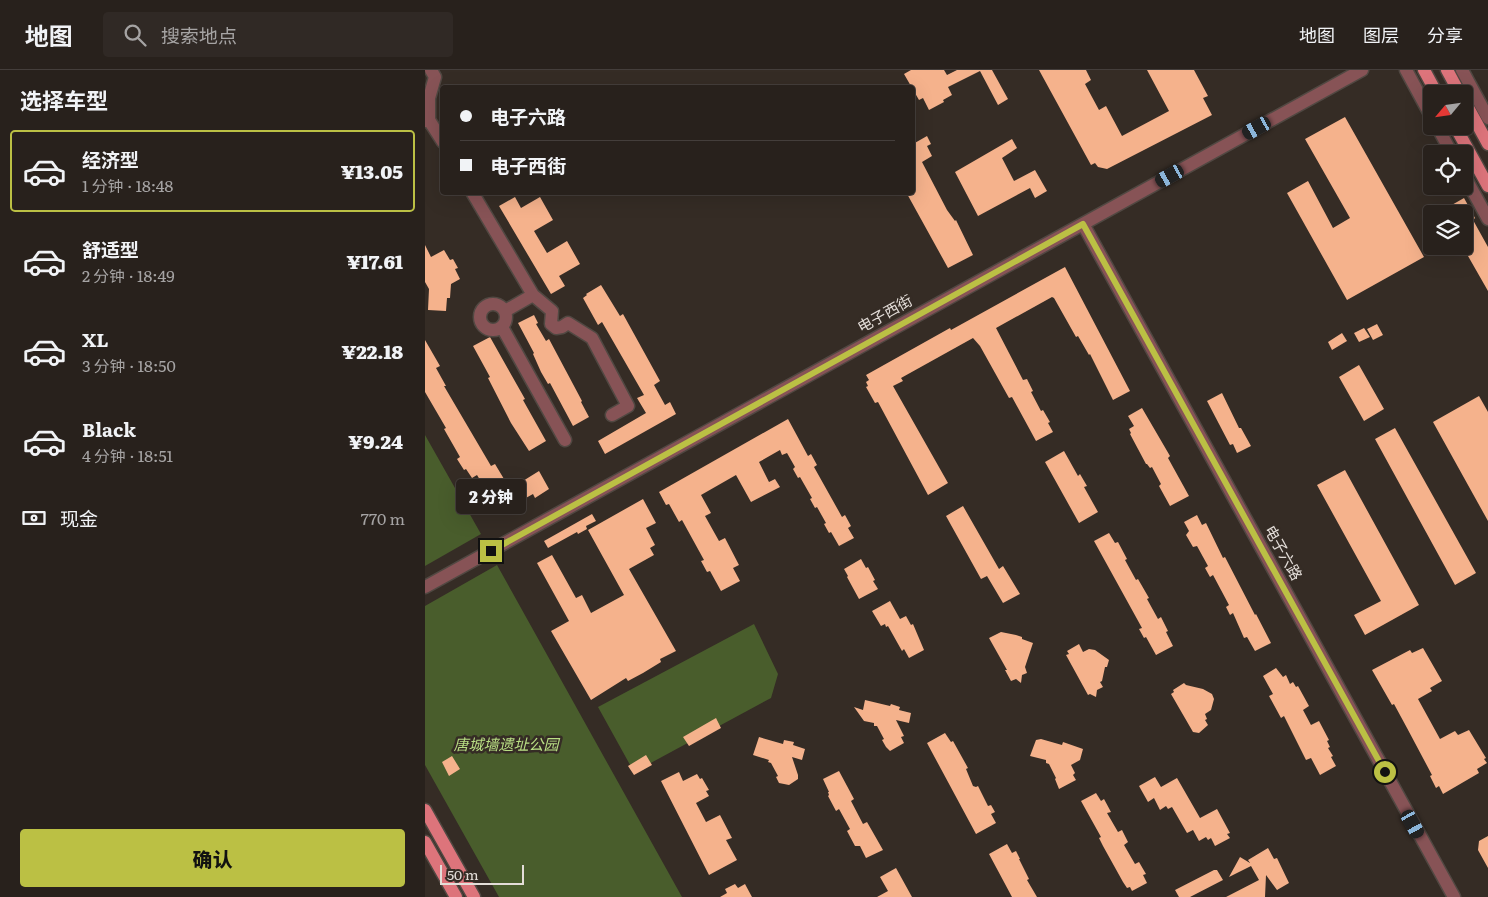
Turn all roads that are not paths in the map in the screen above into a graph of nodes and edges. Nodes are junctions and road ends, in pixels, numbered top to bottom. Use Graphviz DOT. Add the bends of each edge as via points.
graph roads {
  1 [pos="431,70"];
  2 [pos="1362,70"];
  3 [pos="1406,70"];
  4 [pos="1424,70"];
  5 [pos="1447,70"];
  6 [pos="1462,70"];
  7 [pos="1432,85"];
  8 [pos="1455,85"];
  9 [pos="1423,101"];
  10 [pos="1473,116"];
  11 [pos="1488,118"];
  12 [pos="427,120"];
  13 [pos="1460,135"];
  14 [pos="440,138"];
  15 [pos="1488,142"];
  16 [pos="1488,186"];
  17 [pos="1473,192"];
  18 [pos="474,195"];
  19 [pos="1488,219"];
  20 [pos="1083,224"];
  21 [pos="533,295"];
  22 [pos="505,311"];
  23 [pos="502,328"];
  24 [pos="612,415"];
  25 [pos="565,440"];
  26 [pos="425,587"];
  27 [pos="425,810"];
  28 [pos="425,842"];
  29 [pos="456,897"];
  30 [pos="474,897"];
  31 [pos="1454,897"];
  1 -- 12 [label="street" via="435,77"];
  2 -- 20 [label="street, 电子西街"];
  3 -- 9 [label="street"];
  4 -- 7 [label="main road"];
  5 -- 8 [label="main road"];
  6 -- 11 [label="street"];
  10 -- 15 [label="main road"];
  12 -- 14 [label="street"];
  13 -- 16 [label="main road"];
  17 -- 19 [label="street"];
  18 -- 21 [label="street"];
  20 -- 26 [label="street, 电子西街"];
  20 -- 31 [label="street, 电子六路"];
  21 -- 22 [label="street"];
  21 -- 24 [label="street" via="552,312 551,324 556,328 568,323 592,338 629,406"];
  22 -- 23 [label="street" via="506,321"];
  22 -- 23 [label="street" via="491,304 479,317 489,330"];
  23 -- 25 [label="street"];
  27 -- 30 [label="main road"];
  28 -- 29 [label="main road"];
}
